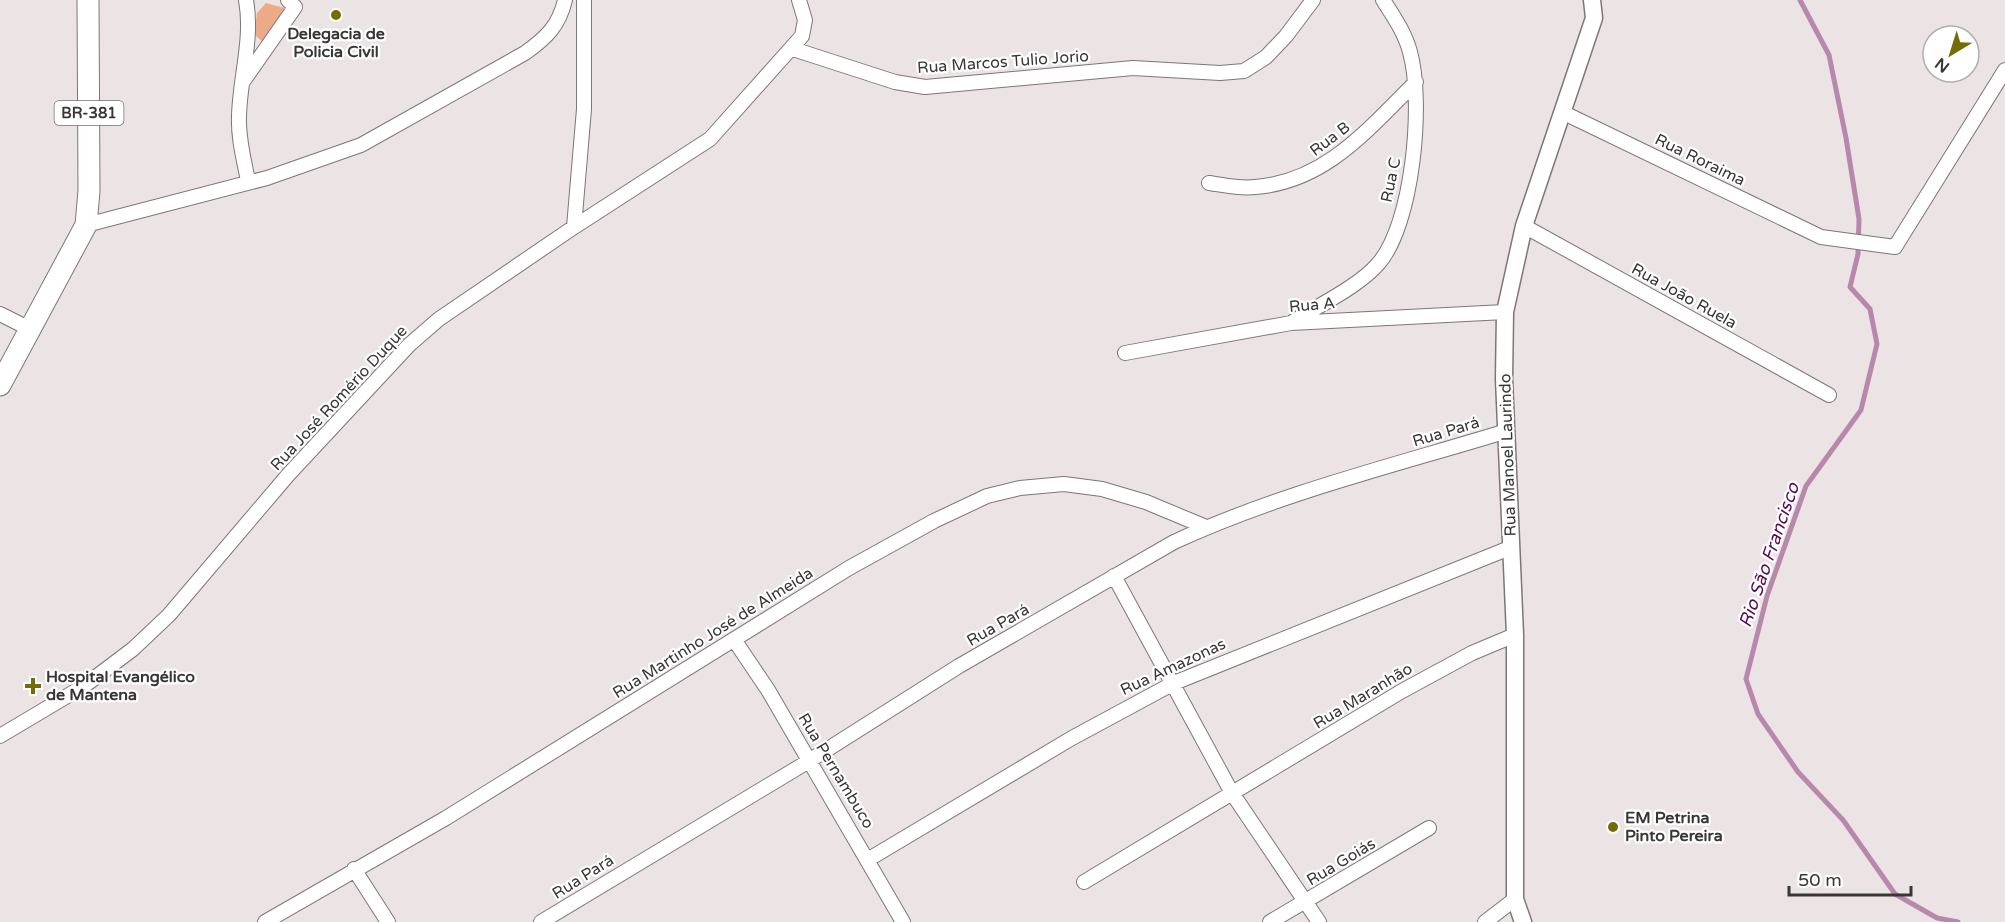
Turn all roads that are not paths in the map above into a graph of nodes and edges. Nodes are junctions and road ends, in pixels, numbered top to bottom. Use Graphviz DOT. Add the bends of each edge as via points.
graph roads {
  1 [pos="88,0"];
  2 [pos="246,0"];
  3 [pos="259,0"];
  4 [pos="288,0"];
  5 [pos="565,0"];
  6 [pos="584,0"];
  7 [pos="799,0"];
  8 [pos="1313,0"];
  9 [pos="1383,0"];
  10 [pos="1592,0"];
  11 [pos="249,16"];
  12 [pos="793,49"];
  13 [pos="2005,70"];
  14 [pos="242,82"];
  15 [pos="1416,82"];
  16 [pos="1564,113"];
  17 [pos="248,181"];
  18 [pos="1209,183"];
  19 [pos="86,225"];
  20 [pos="1524,226"];
  21 [pos="574,227"];
  22 [pos="1505,312"];
  23 [pos="0,314"];
  24 [pos="1291,323"];
  25 [pos="30,329"];
  26 [pos="1125,353"];
  27 [pos="0,385"];
  28 [pos="1829,394"];
  29 [pos="1507,431"];
  30 [pos="1206,527"];
  31 [pos="1512,547"];
  32 [pos="1114,576"];
  33 [pos="1515,635"];
  34 [pos="735,641"];
  35 [pos="1173,683"];
  36 [pos="0,736"];
  37 [pos="809,761"];
  38 [pos="1232,793"];
  39 [pos="1429,828"];
  40 [pos="869,859"];
  41 [pos="354,869"];
  42 [pos="1084,882"];
  43 [pos="1515,899"];
  44 [pos="1306,902"];
  45 [pos="265,922"];
  46 [pos="388,922"];
  47 [pos="541,922"];
  48 [pos="903,922"];
  49 [pos="1270,922"];
  50 [pos="1319,922"];
  51 [pos="1485,922"];
  52 [pos="1523,922"];
  1 -- 19 [label="main road, BR-381"];
  2 -- 11 [label="street"];
  3 -- 11 [label="street"];
  4 -- 14 [label="street" via="295,7"];
  5 -- 17 [label="street" via="561,15 545,38 525,53 361,145"];
  6 -- 21 [label="street" via="584,109"];
  7 -- 12 [label="street, Rua José Romério Duque" via="805,28"];
  8 -- 12 [label="street, Rua Marcos Tulio Jorio" via="1266,57 1244,70 1220,73 1133,68 925,87 895,82"];
  9 -- 15 [label="street, Rua C" via="1400,27"];
  10 -- 16 [label="street, Rua Manoel Laurindo" via="1594,18"];
  11 -- 14 [label="street"];
  12 -- 21 [label="street, Rua José Romério Duque" via="710,139"];
  13 -- 16 [label="street, Rua Roraima" via="1895,247 1821,237"];
  14 -- 17 [label="street" via="238,116"];
  15 -- 18 [label="street, Rua B" via="1355,142 1322,168 1254,188"];
  15 -- 24 [label="street, Rua C" via="1411,175 1389,250 1362,278"];
  16 -- 20 [label="street, Rua Manoel Laurindo"];
  17 -- 19 [label="street"];
  19 -- 25 [label="main road, BR-381"];
  20 -- 22 [label="street, Rua Manoel Laurindo"];
  20 -- 28 [label="street, Rua João Ruela"];
  21 -- 36 [label="street, Rua José Romério Duque" via="439,319 409,345 288,475 169,615 134,649 84,686"];
  22 -- 24 [label="street, Rua A"];
  22 -- 29 [label="street, Rua Manoel Laurindo"];
  23 -- 25 [label="street"];
  24 -- 26 [label="street, Rua A"];
  25 -- 27 [label="main road, BR-381"];
  29 -- 30 [label="street, Rua Pará" via="1312,489"];
  29 -- 31 [label="street, Rua Manoel Laurindo"];
  30 -- 32 [label="street, Rua Pará"];
  30 -- 34 [label="street, Rua Martinho José de Almeida" via="1102,489 1064,484 1020,488 987,496 934,521 849,568"];
  31 -- 33 [label="street, Rua Manoel Laurindo"];
  31 -- 35 [label="street, Rua Amazonas"];
  32 -- 35 [label="street"];
  32 -- 37 [label="street, Rua Pará" via="908,696"];
  33 -- 38 [label="street, Rua Maranhão" via="1412,686"];
  33 -- 43 [label="street, Rua Manoel Laurindo"];
  34 -- 37 [label="street, Rua Pernambuco"];
  34 -- 41 [label="street, Rua Martinho José de Almeida" via="446,818"];
  35 -- 38 [label="street"];
  35 -- 40 [label="street, Rua Amazonas"];
  37 -- 40 [label="street, Rua Pernambuco"];
  37 -- 47 [label="street, Rua Pará"];
  38 -- 42 [label="street, Rua Maranhão"];
  38 -- 44 [label="street"];
  39 -- 44 [label="street, Rua Goiás"];
  40 -- 48 [label="street, Rua Pernambuco"];
  41 -- 45 [label="street, Rua Martinho José de Almeida"];
  41 -- 46 [label="street"];
  43 -- 51 [label="street"];
  43 -- 52 [label="street, Rua Manoel Laurindo"];
  44 -- 49 [label="street, Rua Goiás"];
  44 -- 50 [label="street"];
}
